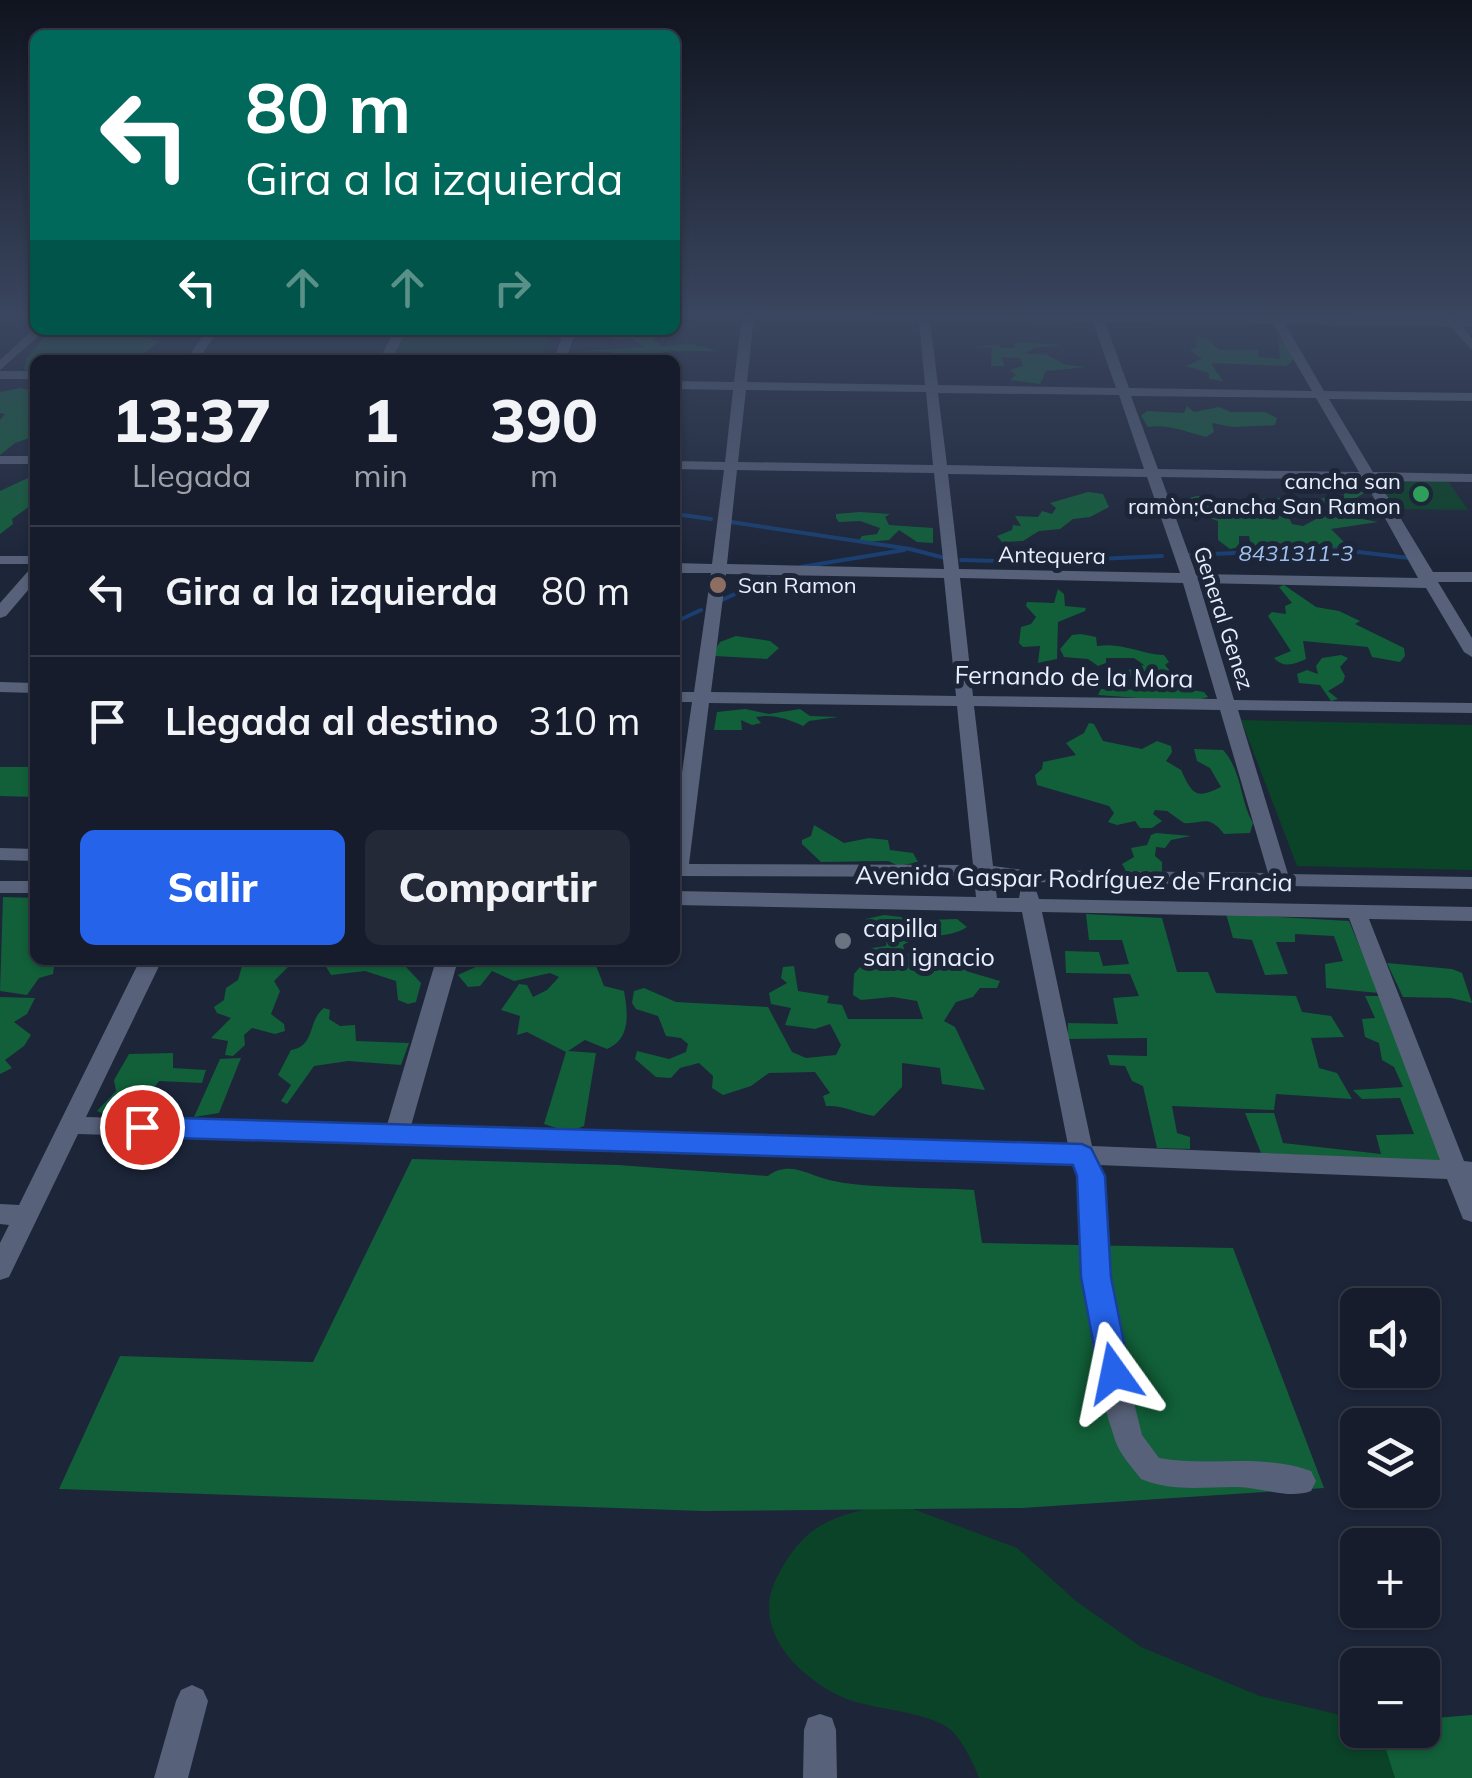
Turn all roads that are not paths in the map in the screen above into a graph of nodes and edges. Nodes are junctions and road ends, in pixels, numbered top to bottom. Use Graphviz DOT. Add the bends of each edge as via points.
graph roads {
  1 [pos="740,399"];
  2 [pos="932,399"];
  3 [pos="1127,399"];
  4 [pos="1326,399"];
  5 [pos="0,460"];
  6 [pos="30,460"];
  7 [pos="680,465"];
  8 [pos="730,466"];
  9 [pos="941,468"];
  10 [pos="1150,472"];
  11 [pos="1366,476"];
  12 [pos="1472,478"];
  13 [pos="0,560"];
  14 [pos="30,560"];
  15 [pos="680,568"];
  16 [pos="719,570"];
  17 [pos="952,576"];
  18 [pos="1472,577"];
  19 [pos="30,578"];
  20 [pos="1190,580"];
  21 [pos="1427,580"];
  22 [pos="0,613"];
  23 [pos="1472,652"];
  24 [pos="0,687"];
  25 [pos="30,688"];
  26 [pos="680,697"];
  27 [pos="701,697"];
  28 [pos="967,698"];
  29 [pos="1229,704"];
  30 [pos="1472,708"];
  31 [pos="680,848"];
  32 [pos="0,854"];
  33 [pos="30,855"];
  34 [pos="680,870"];
  35 [pos="985,872"];
  36 [pos="1025,876"];
  37 [pos="1280,881"];
  38 [pos="1472,883"];
  39 [pos="0,887"];
  40 [pos="30,887"];
  41 [pos="680,898"];
  42 [pos="987,903"];
  43 [pos="1030,904"];
  44 [pos="1356,911"];
  45 [pos="1472,914"];
  46 [pos="149,965"];
  47 [pos="446,965"];
  48 [pos="69,1125"];
  49 [pos="396,1136"];
  50 [pos="1082,1155"];
  51 [pos="1464,1171"];
  52 [pos="1472,1212"];
  53 [pos="0,1214"];
  54 [pos="26,1216"];
  55 [pos="0,1269"];
  56 [pos="1301,1481"];
  57 [pos="192,1701"];
  58 [pos="820,1730"];
  59 [pos="172,1778"];
  60 [pos="820,1778"];
  1 -- 8 [label="street"];
  2 -- 9 [label="street"];
  3 -- 10 [label="street, General Genez"];
  4 -- 11 [label="street"];
  5 -- 6 [label="street"];
  7 -- 8 [label="street"];
  8 -- 9 [label="street"];
  8 -- 16 [label="street"];
  9 -- 10 [label="street"];
  9 -- 17 [label="street"];
  10 -- 11 [label="street"];
  10 -- 20 [label="street, General Genez"];
  11 -- 12 [label="street"];
  11 -- 21 [label="street"];
  13 -- 14 [label="street"];
  15 -- 16 [label="street, Antequera"];
  16 -- 17 [label="street, Antequera"];
  16 -- 27 [label="street"];
  17 -- 20 [label="street, Antequera"];
  17 -- 28 [label="street"];
  18 -- 21 [label="street, Antequera"];
  19 -- 22 [label="street"];
  20 -- 21 [label="street, Antequera"];
  20 -- 29 [label="street, General Genez"];
  21 -- 23 [label="street"];
  24 -- 25 [label="street"];
  26 -- 27 [label="street, Fernando de la Mora"];
  27 -- 28 [label="street, Fernando de la Mora"];
  27 -- 31 [label="street"];
  28 -- 29 [label="street, Fernando de la Mora"];
  28 -- 35 [label="street"];
  29 -- 30 [label="street, Fernando de la Mora"];
  29 -- 37 [label="street, General Genez"];
  32 -- 33 [label="street"];
  34 -- 35 [label="street, Avenida Gaspar Rodríguez de Francia"];
  35 -- 36 [label="street, Avenida Gaspar Rodríguez de Francia"];
  35 -- 42 [label="street"];
  36 -- 37 [label="street, Avenida Gaspar Rodríguez de Francia"];
  36 -- 43 [label="street"];
  37 -- 38 [label="street, Avenida Gaspar Rodríguez de Francia"];
  39 -- 40 [label="street"];
  41 -- 42 [label="street, Avenida Gaspar Rodríguez de Francia"];
  42 -- 43 [label="street, Avenida Gaspar Rodríguez de Francia"];
  43 -- 44 [label="street, Avenida Gaspar Rodríguez de Francia"];
  43 -- 50 [label="street"];
  44 -- 45 [label="street, Avenida Gaspar Rodríguez de Francia"];
  44 -- 51 [label="street"];
  46 -- 48 [label="street"];
  47 -- 49 [label="street"];
  48 -- 49 [label="street"];
  48 -- 54 [label="street"];
  49 -- 50 [label="street"];
  50 -- 51 [label="street"];
  50 -- 56 [label="street" via="1091,1176 1096,1277 1129,1440 1151,1470"];
  51 -- 52 [label="street"];
  53 -- 54 [label="street"];
  54 -- 55 [label="street"];
  57 -- 59 [label="street"];
  58 -- 60 [label="street"];
}
